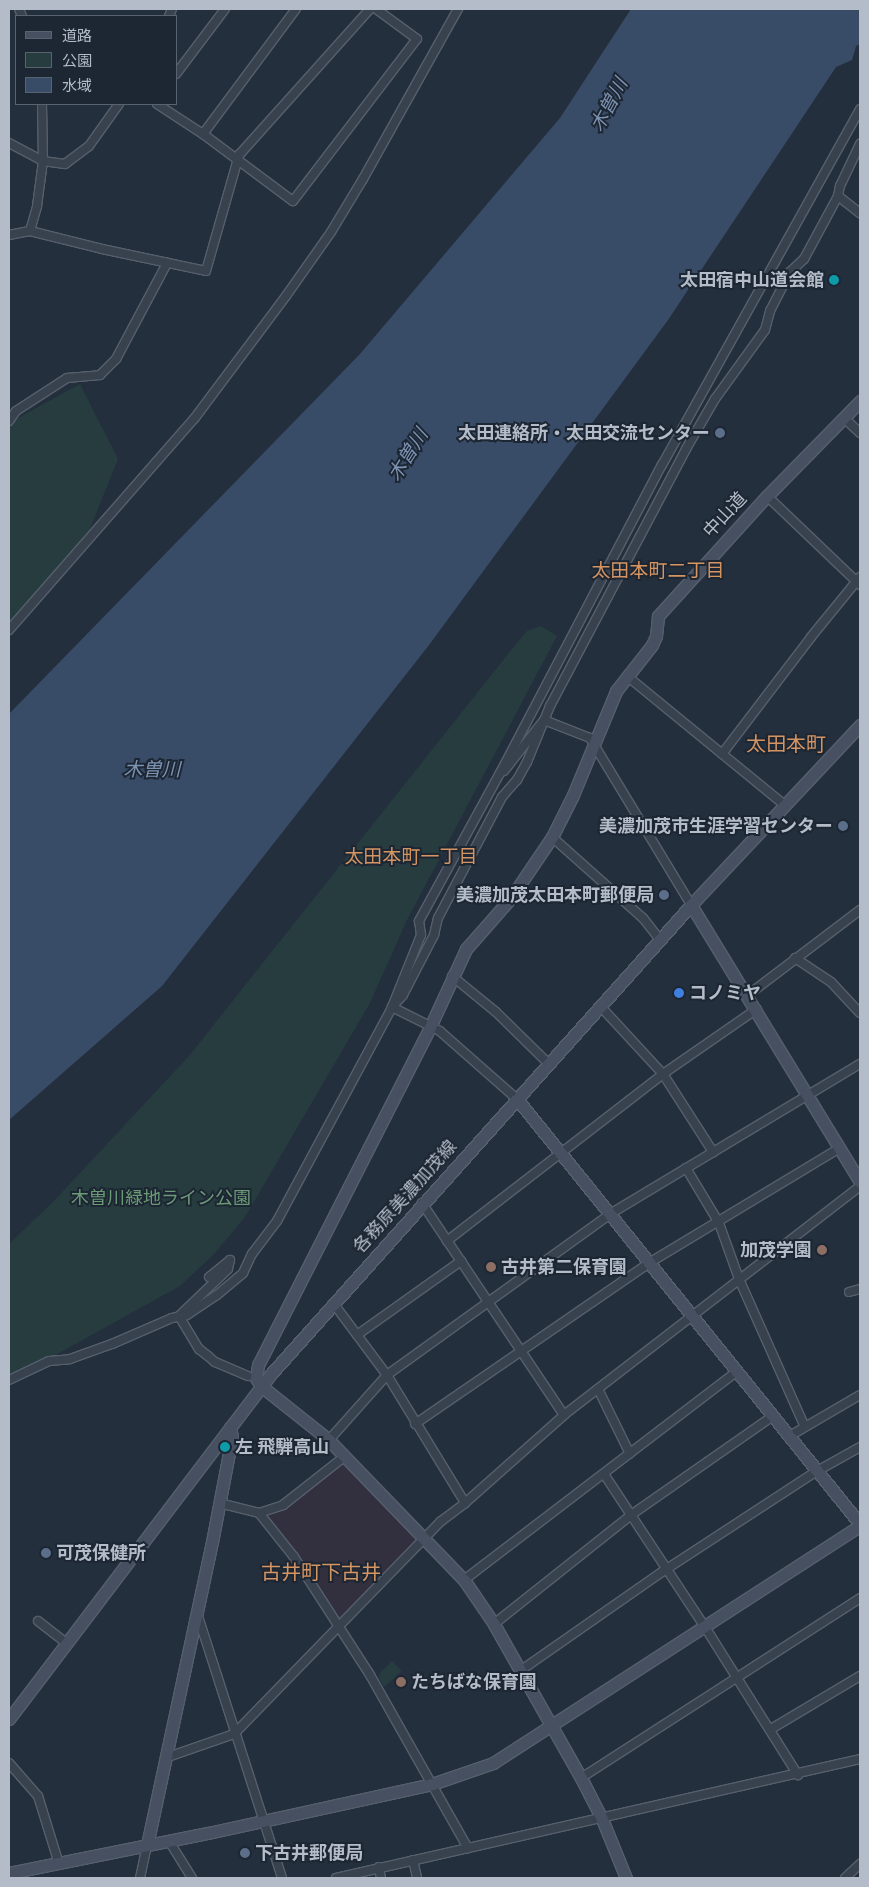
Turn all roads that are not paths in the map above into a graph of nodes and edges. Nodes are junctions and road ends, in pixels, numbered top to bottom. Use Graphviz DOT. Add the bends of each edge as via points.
graph roads {
  1 [pos="225,9"];
  2 [pos="296,9"];
  3 [pos="370,9"];
  4 [pos="376,9"];
  5 [pos="458,9"];
  6 [pos="178,71"];
  7 [pos="42,105"];
  8 [pos="118,105"];
  9 [pos="159,105"];
  10 [pos="860,109"];
  11 [pos="203,134"];
  12 [pos="9,143"];
  13 [pos="860,144"];
  14 [pos="43,161"];
  15 [pos="239,162"];
  16 [pos="838,196"];
  17 [pos="860,213"];
  18 [pos="30,231"];
  19 [pos="9,235"];
  20 [pos="167,263"];
  21 [pos="860,401"];
  22 [pos="844,418"];
  23 [pos="9,421"];
  24 [pos="860,434"];
  25 [pos="767,496"];
  26 [pos="859,581"];
  27 [pos="9,630"];
  28 [pos="627,676"];
  29 [pos="544,720"];
  30 [pos="860,725"];
  31 [pos="594,744"];
  32 [pos="722,754"];
  33 [pos="500,773"];
  34 [pos="786,806"];
  35 [pos="552,837"];
  36 [pos="691,905"];
  37 [pos="860,910"];
  38 [pos="661,941"];
  39 [pos="795,958"];
  40 [pos="452,976"];
  41 [pos="748,995"];
  42 [pos="392,1007"];
  43 [pos="602,1008"];
  44 [pos="757,1009"];
  45 [pos="860,1012"];
  46 [pos="430,1027"];
  47 [pos="549,1064"];
  48 [pos="860,1064"];
  49 [pos="663,1074"];
  50 [pos="808,1096"];
  51 [pos="517,1099"];
  52 [pos="840,1148"];
  53 [pos="713,1152"];
  54 [pos="562,1154"];
  55 [pos="686,1168"];
  56 [pos="860,1184"];
  57 [pos="422,1203"];
  58 [pos="610,1214"];
  59 [pos="719,1222"];
  60 [pos="447,1241"];
  61 [pos="461,1261"];
  62 [pos="650,1264"];
  63 [pos="208,1277"];
  64 [pos="739,1280"];
  65 [pos="860,1288"];
  66 [pos="849,1292"];
  67 [pos="488,1301"];
  68 [pos="334,1304"];
  69 [pos="179,1316"];
  70 [pos="692,1316"];
  71 [pos="357,1335"];
  72 [pos="522,1352"];
  73 [pos="737,1371"];
  74 [pos="387,1375"];
  75 [pos="248,1376"];
  76 [pos="9,1380"];
  77 [pos="261,1386"];
  78 [pos="598,1389"];
  79 [pos="860,1395"];
  80 [pos="564,1415"];
  81 [pos="773,1416"];
  82 [pos="415,1424"];
  83 [pos="804,1425"];
  84 [pos="230,1427"];
  85 [pos="788,1436"];
  86 [pos="330,1440"];
  87 [pos="860,1447"];
  88 [pos="630,1454"];
  89 [pos="345,1456"];
  90 [pos="817,1471"];
  91 [pos="604,1474"];
  92 [pos="219,1503"];
  93 [pos="465,1503"];
  94 [pos="259,1513"];
  95 [pos="631,1516"];
  96 [pos="860,1525"];
  97 [pos="424,1538"];
  98 [pos="667,1569"];
  99 [pos="464,1580"];
  100 [pos="860,1598"];
  101 [pos="197,1612"];
  102 [pos="38,1621"];
  103 [pos="494,1624"];
  104 [pos="339,1626"];
  105 [pos="705,1627"];
  106 [pos="65,1642"];
  107 [pos="520,1670"];
  108 [pos="860,1676"];
  109 [pos="738,1677"];
  110 [pos="9,1719"];
  111 [pos="552,1725"];
  112 [pos="771,1729"];
  113 [pos="234,1734"];
  114 [pos="165,1758"];
  115 [pos="860,1759"];
  116 [pos="9,1763"];
  117 [pos="798,1775"];
  118 [pos="581,1778"];
  119 [pos="432,1784"];
  120 [pos="263,1819"];
  121 [pos="602,1819"];
  122 [pos="169,1841"];
  123 [pos="147,1845"];
  124 [pos="468,1848"];
  125 [pos="413,1860"];
  126 [pos="59,1864"];
  127 [pos="860,1864"];
  128 [pos="379,1868"];
  129 [pos="9,1873"];
  130 [pos="140,1878"];
  131 [pos="192,1878"];
  132 [pos="282,1878"];
  133 [pos="336,1878"];
  134 [pos="381,1878"];
  135 [pos="417,1878"];
  136 [pos="626,1878"];
  137 [pos="845,1878"];
  1 -- 6 [label="street"];
  2 -- 11 [label="street"];
  3 -- 15 [label="street" via="240,155"];
  4 -- 15 [label="street" via="417,39 293,201"];
  5 -- 27 [label="street" via="363,180 286,296 194,418"];
  7 -- 14 [label="street"];
  8 -- 14 [label="street" via="89,146 73,160 65,164"];
  9 -- 11 [label="street"];
  10 -- 33 [label="street" via="662,465"];
  11 -- 15 [label="street"];
  12 -- 14 [label="street"];
  13 -- 16 [label="street"];
  14 -- 18 [label="street" via="38,206"];
  15 -- 20 [label="street" via="206,271"];
  16 -- 17 [label="street"];
  16 -- 29 [label="street" via="804,259 790,272 770,311 765,330 715,399 686,449"];
  18 -- 19 [label="street"];
  18 -- 20 [label="street"];
  20 -- 23 [label="street" via="116,359 100,374 67,378 16,411"];
  21 -- 22 [label="street, 中山道"];
  22 -- 24 [label="street"];
  22 -- 25 [label="street, 中山道"];
  25 -- 26 [label="street"];
  25 -- 28 [label="street, 中山道" via="661,611 652,645"];
  26 -- 32 [label="street"];
  28 -- 31 [label="street, 中山道" via="620,683"];
  28 -- 32 [label="street"];
  29 -- 31 [label="street" via="590,738"];
  29 -- 33 [label="street" via="506,770"];
  29 -- 42 [label="street" via="527,762 502,797 438,918 434,935 403,995"];
  30 -- 34 [label="street, 各務原美濃加茂線"];
  31 -- 35 [label="street, 中山道" via="574,795"];
  31 -- 36 [label="street"];
  32 -- 34 [label="street"];
  33 -- 42 [label="street" via="419,921 421,935"];
  34 -- 36 [label="street, 各務原美濃加茂線"];
  35 -- 38 [label="street" via="643,918"];
  35 -- 40 [label="street, 中山道" via="510,899 466,949"];
  36 -- 38 [label="street, 各務原美濃加茂線"];
  36 -- 41 [label="street"];
  37 -- 39 [label="street"];
  38 -- 43 [label="street, 各務原美濃加茂線"];
  39 -- 41 [label="street"];
  39 -- 45 [label="street" via="831,982"];
  40 -- 46 [label="street, 中山道"];
  40 -- 47 [label="street" via="496,1012"];
  41 -- 44 [label="street"];
  42 -- 46 [label="street"];
  42 -- 69 [label="street" via="277,1221 252,1254 243,1273 217,1295 187,1315"];
  43 -- 47 [label="street, 各務原美濃加茂線"];
  43 -- 49 [label="street"];
  44 -- 49 [label="street"];
  44 -- 50 [label="street"];
  46 -- 51 [label="street" via="440,1031"];
  46 -- 77 [label="street, 中山道" via="258,1365 256,1378"];
  47 -- 51 [label="street, 各務原美濃加茂線"];
  48 -- 50 [label="street"];
  49 -- 53 [label="street"];
  49 -- 54 [label="street"];
  50 -- 52 [label="street"];
  50 -- 53 [label="street"];
  51 -- 54 [label="street"];
  51 -- 57 [label="street, 各務原美濃加茂線"];
  52 -- 56 [label="street"];
  52 -- 59 [label="street"];
  53 -- 55 [label="street"];
  54 -- 58 [label="street"];
  54 -- 60 [label="street"];
  55 -- 58 [label="street"];
  55 -- 59 [label="street"];
  56 -- 64 [label="street"];
  57 -- 60 [label="street"];
  57 -- 68 [label="street, 各務原美濃加茂線"];
  58 -- 62 [label="street"];
  58 -- 67 [label="street"];
  59 -- 62 [label="street"];
  59 -- 64 [label="street"];
  60 -- 61 [label="street"];
  61 -- 67 [label="street"];
  61 -- 71 [label="street"];
  62 -- 70 [label="street"];
  62 -- 72 [label="street"];
  63 -- 69 [label="street" via="230,1260 228,1269"];
  64 -- 70 [label="street"];
  64 -- 83 [label="street"];
  65 -- 66 [label="street"];
  67 -- 72 [label="street"];
  67 -- 74 [label="street"];
  68 -- 71 [label="street"];
  68 -- 77 [label="street, 各務原美濃加茂線"];
  69 -- 75 [label="street" via="203,1352 216,1362"];
  69 -- 76 [label="street" via="70,1359 49,1361"];
  70 -- 73 [label="street"];
  70 -- 78 [label="street"];
  71 -- 74 [label="street"];
  72 -- 80 [label="street"];
  72 -- 82 [label="street"];
  73 -- 81 [label="street"];
  73 -- 88 [label="street"];
  74 -- 82 [label="street"];
  74 -- 86 [label="street"];
  77 -- 84 [label="street, 各務原美濃加茂線"];
  77 -- 86 [label="street"];
  78 -- 80 [label="street"];
  78 -- 88 [label="street"];
  79 -- 83 [label="street"];
  80 -- 93 [label="street"];
  81 -- 85 [label="street"];
  81 -- 95 [label="street"];
  82 -- 93 [label="street"];
  83 -- 85 [label="street"];
  84 -- 92 [label="street" via="232,1437"];
  84 -- 106 [label="street, 各務原美濃加茂線"];
  85 -- 90 [label="street"];
  86 -- 89 [label="street"];
  87 -- 90 [label="street"];
  88 -- 91 [label="street"];
  89 -- 94 [label="street" via="283,1505"];
  89 -- 97 [label="street"];
  90 -- 96 [label="street"];
  90 -- 98 [label="street"];
  91 -- 95 [label="street"];
  91 -- 99 [label="street"];
  92 -- 94 [label="street"];
  92 -- 101 [label="street"];
  93 -- 97 [label="street"];
  94 -- 104 [label="street" via="294,1557"];
  95 -- 98 [label="street"];
  95 -- 103 [label="street"];
  96 -- 105 [label="street"];
  97 -- 99 [label="street"];
  97 -- 104 [label="street"];
  98 -- 105 [label="street"];
  98 -- 107 [label="street"];
  99 -- 103 [label="street"];
  100 -- 109 [label="street"];
  101 -- 113 [label="street"];
  101 -- 114 [label="street"];
  102 -- 106 [label="street"];
  103 -- 107 [label="street"];
  104 -- 113 [label="street"];
  104 -- 119 [label="street"];
  105 -- 109 [label="street"];
  105 -- 111 [label="street"];
  106 -- 110 [label="street, 各務原美濃加茂線"];
  107 -- 111 [label="street"];
  108 -- 112 [label="street"];
  109 -- 112 [label="street"];
  109 -- 118 [label="street"];
  111 -- 118 [label="street"];
  111 -- 119 [label="street" via="493,1763"];
  112 -- 117 [label="street"];
  113 -- 114 [label="street"];
  113 -- 120 [label="street"];
  114 -- 123 [label="street"];
  115 -- 117 [label="street"];
  116 -- 126 [label="street" via="38,1796"];
  117 -- 121 [label="street"];
  118 -- 121 [label="street"];
  119 -- 120 [label="street"];
  119 -- 124 [label="street"];
  120 -- 122 [label="street"];
  120 -- 132 [label="street"];
  121 -- 124 [label="street"];
  121 -- 136 [label="street"];
  122 -- 123 [label="street"];
  122 -- 131 [label="street"];
  123 -- 126 [label="street"];
  123 -- 130 [label="street"];
  124 -- 125 [label="street"];
  125 -- 128 [label="street"];
  125 -- 135 [label="street"];
  126 -- 129 [label="street"];
  127 -- 137 [label="street"];
  128 -- 133 [label="street"];
  128 -- 134 [label="street"];
}
